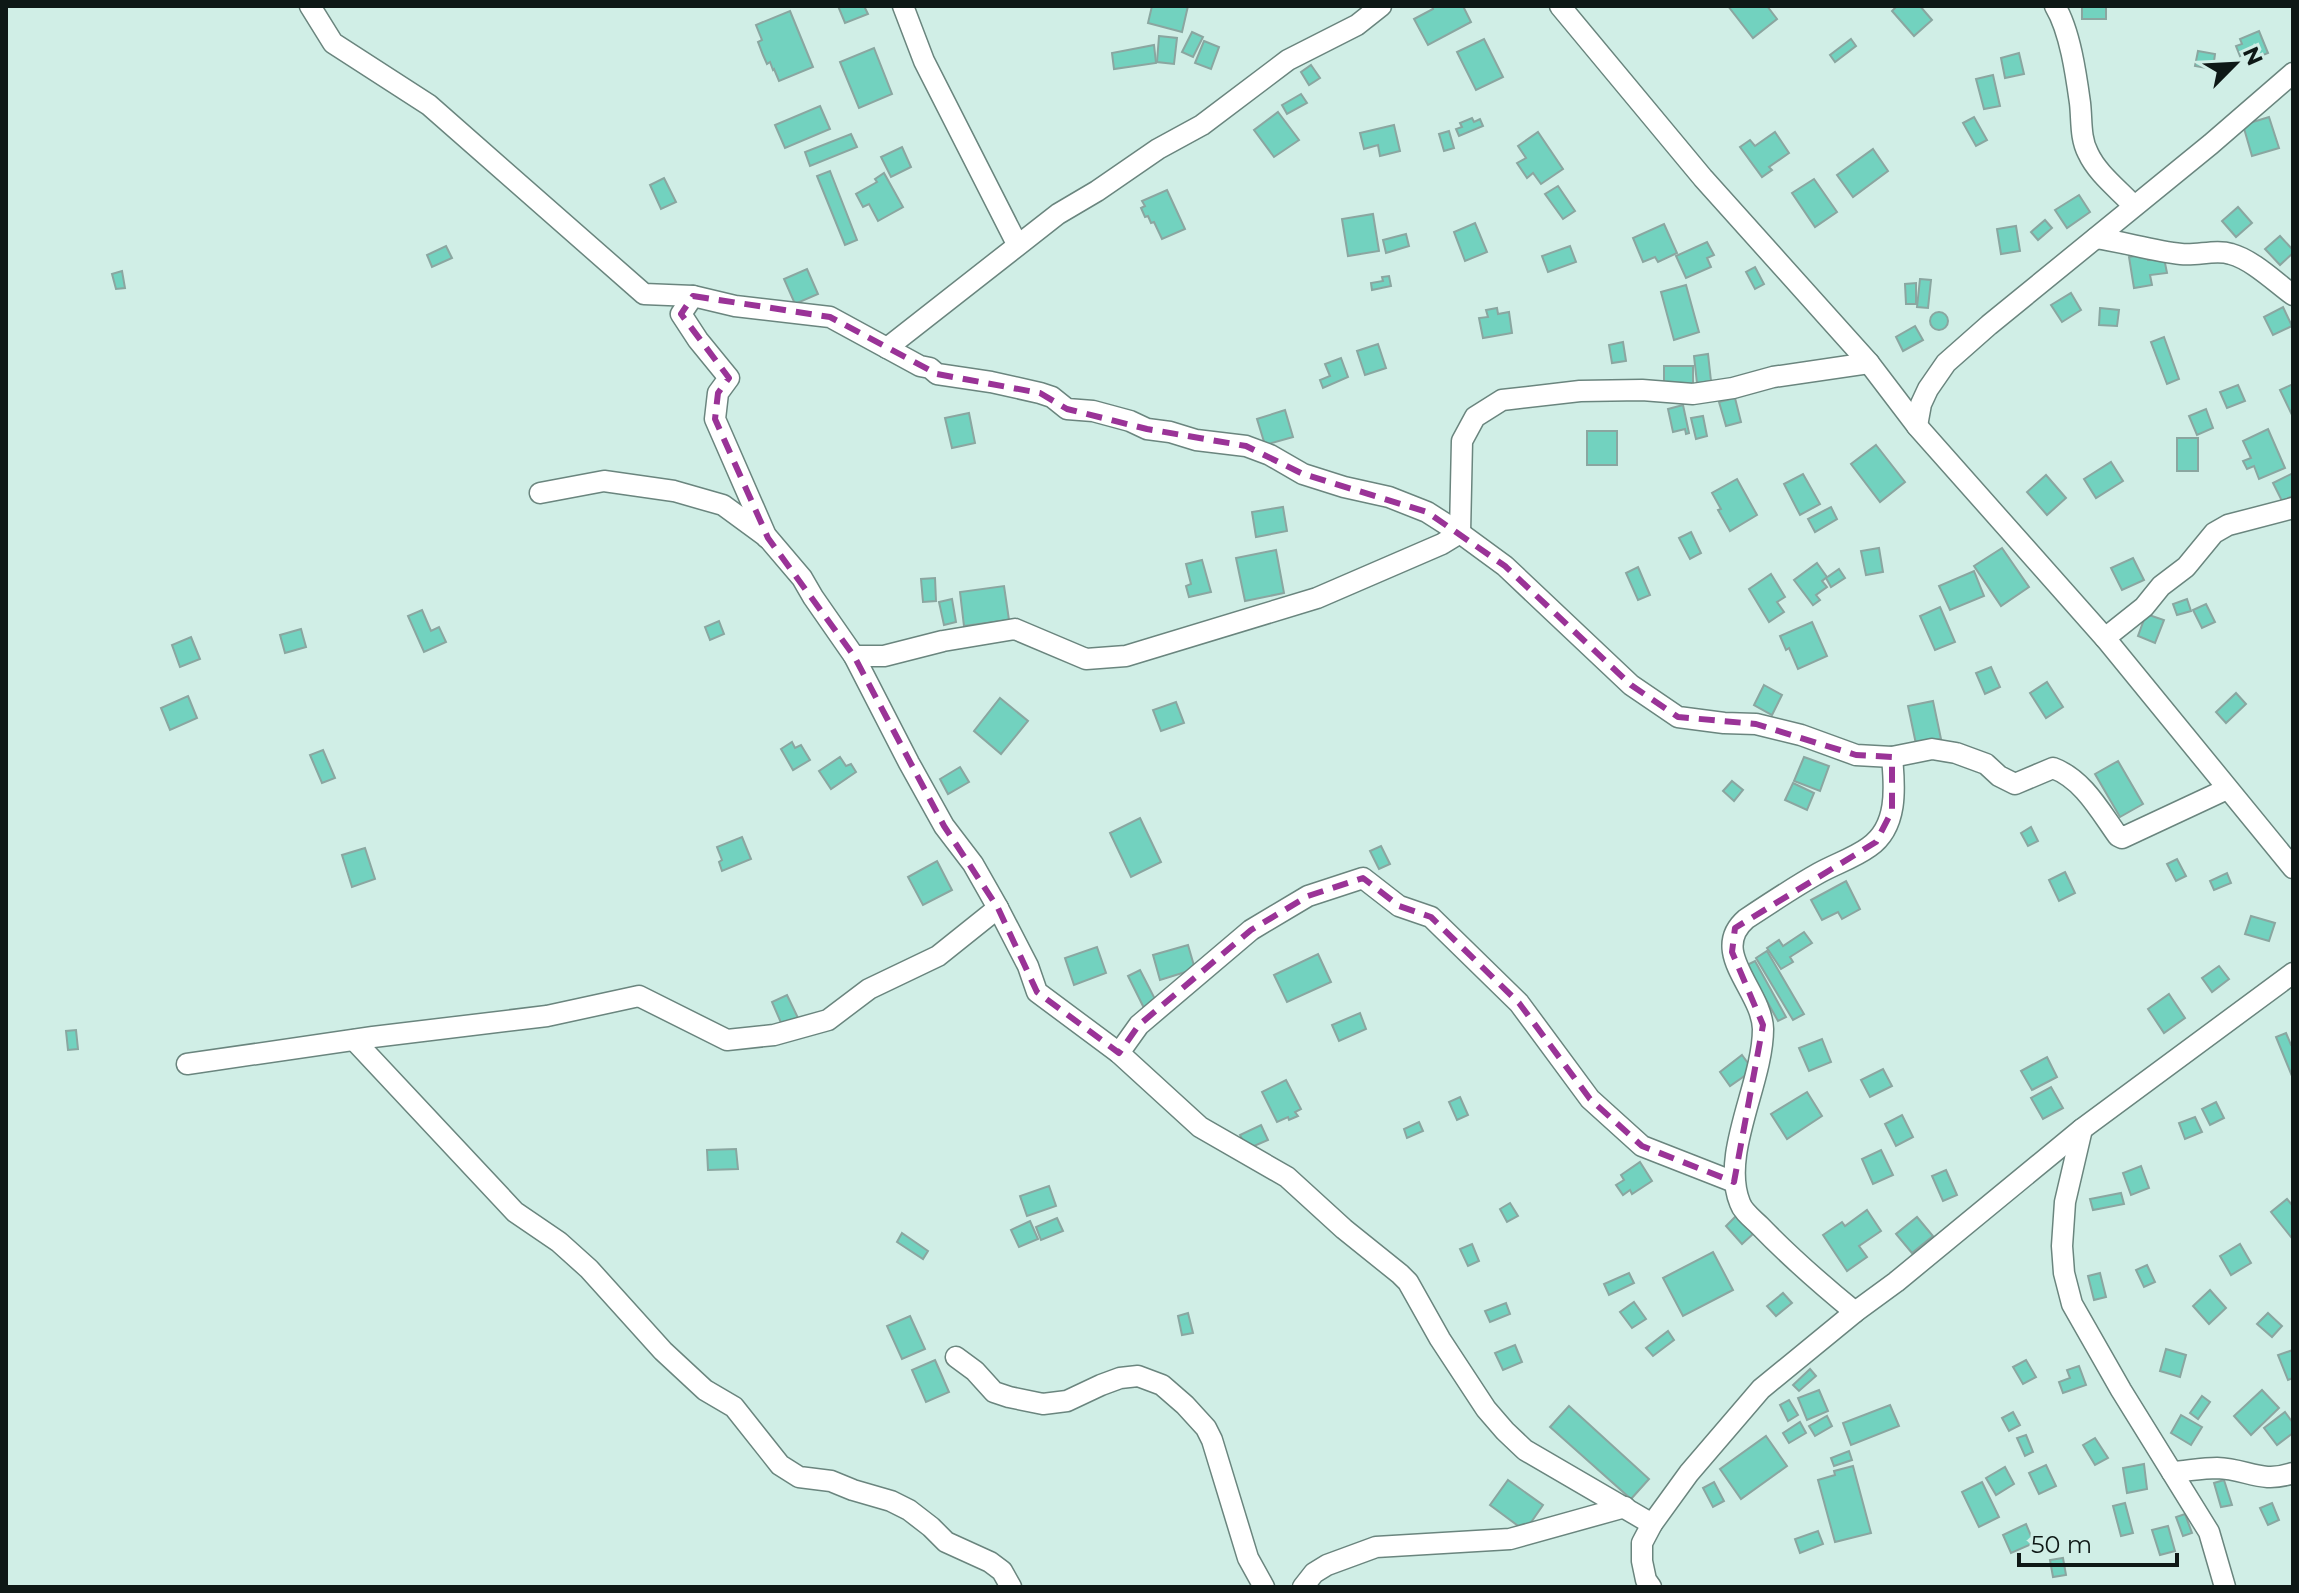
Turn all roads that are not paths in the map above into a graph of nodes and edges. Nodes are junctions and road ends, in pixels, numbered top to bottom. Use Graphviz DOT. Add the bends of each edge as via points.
graph roads {
  1 [pos="310,6"];
  2 [pos="903,6"];
  3 [pos="1381,6"];
  4 [pos="1560,6"];
  5 [pos="2055,6"];
  6 [pos="2293,73"];
  7 [pos="2133,205"];
  8 [pos="2096,238"];
  9 [pos="1017,244"];
  10 [pos="2293,295"];
  11 [pos="693,296"];
  12 [pos="887,348"];
  13 [pos="1869,363"];
  14 [pos="1917,426"];
  15 [pos="540,493"];
  16 [pos="2293,508"];
  17 [pos="1460,533"];
  18 [pos="768,538"];
  19 [pos="2105,638"];
  20 [pos="854,656"];
  21 [pos="1892,757"];
  22 [pos="2227,789"];
  23 [pos="2293,868"];
  24 [pos="998,908"];
  25 [pos="2293,973"];
  26 [pos="354,1040"];
  27 [pos="1119,1053"];
  28 [pos="187,1064"];
  29 [pos="2082,1129"];
  30 [pos="1734,1182"];
  31 [pos="1855,1312"];
  32 [pos="956,1357"];
  33 [pos="2172,1472"];
  34 [pos="2293,1473"];
  35 [pos="1625,1507"];
  36 [pos="1652,1524"];
  37 [pos="1011,1587"];
  38 [pos="1264,1587"];
  39 [pos="1303,1587"];
  40 [pos="1651,1587"];
  41 [pos="2225,1587"];
  1 -- 11 [label="street" via="333,43 429,105 644,294"];
  2 -- 9 [label="street" via="924,61"];
  3 -- 9 [label="street" via="1357,25 1288,60 1202,125"];
  4 -- 13 [label="street" via="1703,178"];
  5 -- 7 [label="street" via="2069,46 2087,152"];
  6 -- 7 [label="street"];
  7 -- 8 [label="street"];
  8 -- 10 [label="street" via="2180,254 2233,254"];
  8 -- 14 [label="street" via="1946,363 1921,404"];
  9 -- 12 [label="street"];
  11 -- 12 [label="street" via="830,317"];
  11 -- 18 [label="street" via="681,314 729,378 718,393 715,419"];
  12 -- 17 [label="street" via="937,374 1040,393 1067,409 1093,411 1147,429 1246,446 1303,474 1427,512"];
  13 -- 14 [label="street"];
  13 -- 17 [label="street" via="1693,394 1595,391 1502,400 1475,417 1462,441"];
  14 -- 19 [label="street"];
  15 -- 18 [label="street" via="604,481 674,491 723,505"];
  16 -- 19 [label="street" via="2214,533 2186,567"];
  17 -- 20 [label="street" via="1317,598 1126,656 1086,659 1015,629 884,656"];
  17 -- 21 [label="street" via="1505,566 1631,685 1678,717 1756,724 1856,755"];
  18 -- 20 [label="street"];
  19 -- 22 [label="street"];
  20 -- 24 [label="street" via="944,826"];
  21 -- 22 [label="street" via="1932,749 1956,753 1986,764 2015,784 2053,768 2067,773 2122,838"];
  21 -- 30 [label="street" via="1892,811 1876,842 1735,928 1732,952 1763,1025"];
  22 -- 23 [label="street"];
  24 -- 26 [label="street" via="938,956 869,989 828,1020 774,1035 727,1040 639,996 547,1016"];
  24 -- 27 [label="street" via="1037,992"];
  25 -- 29 [label="street"];
  26 -- 28 [label="street"];
  26 -- 37 [label="street" via="515,1212 559,1242 672,1360 734,1407 780,1465 799,1477 831,1481 909,1510 946,1542 1002,1571"];
  27 -- 30 [label="street" via="1139,1025 1251,930 1308,896 1363,878 1399,906 1431,917 1519,1003 1590,1099 1642,1146"];
  27 -- 35 [label="street" via="1200,1127 1287,1177 1408,1282 1486,1409 1525,1450"];
  29 -- 31 [label="street"];
  29 -- 33 [label="street" via="2065,1202 2062,1246 2072,1304"];
  30 -- 31 [label="street" via="1741,1206 1791,1259"];
  31 -- 36 [label="street" via="1761,1389"];
  32 -- 38 [label="street" via="994,1392 1043,1404 1067,1401 1120,1378 1138,1376 1162,1385 1206,1428 1248,1558"];
  33 -- 34 [label="street" via="2215,1468 2277,1479"];
  33 -- 41 [label="street" via="2209,1532"];
  35 -- 36 [label="street"];
  35 -- 39 [label="street" via="1510,1539 1376,1547 1327,1565"];
  36 -- 40 [label="street" via="1642,1543"];
}
